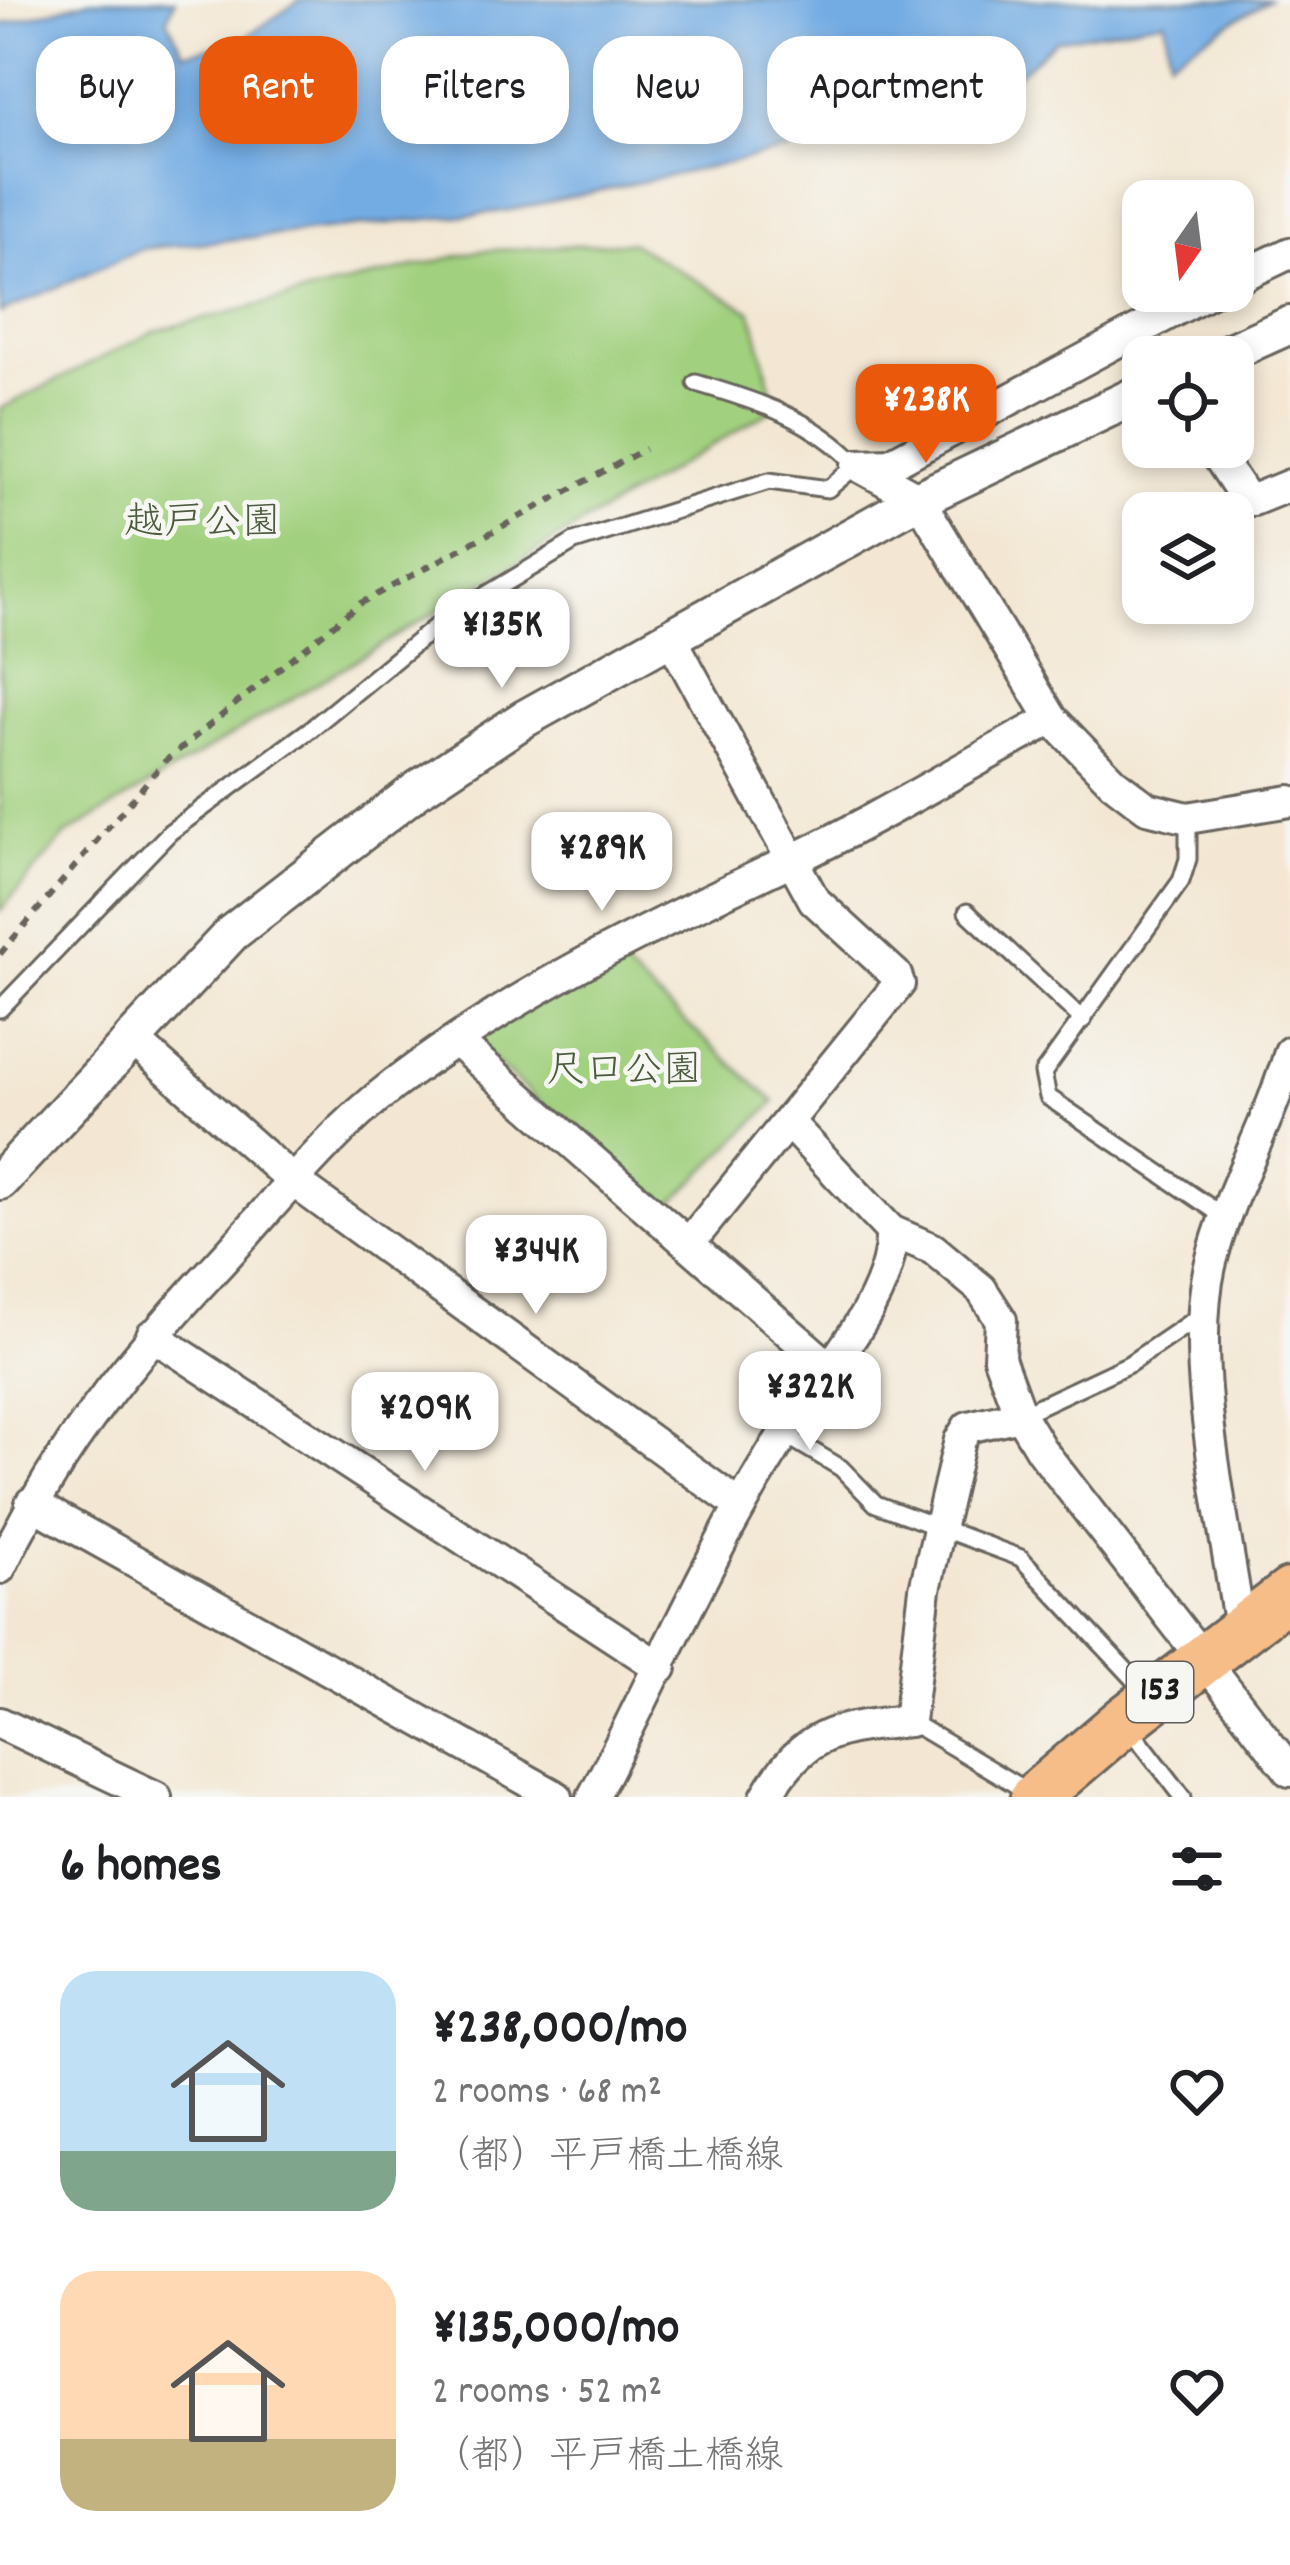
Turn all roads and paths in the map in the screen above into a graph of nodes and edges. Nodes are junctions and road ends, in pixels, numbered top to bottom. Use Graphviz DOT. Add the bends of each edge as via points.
graph roads {
  1 [pos="1290,254"];
  2 [pos="1254,270"];
  3 [pos="1171,312"];
  4 [pos="1290,326"];
  5 [pos="1254,342"];
  6 [pos="696,383"];
  7 [pos="1122,402"];
  8 [pos="645,449"];
  9 [pos="857,465"];
  10 [pos="1226,468"];
  11 [pos="1290,485"];
  12 [pos="919,500"];
  13 [pos="671,638"];
  14 [pos="1052,719"];
  15 [pos="1290,801"];
  16 [pos="1188,818"];
  17 [pos="789,862"];
  18 [pos="967,912"];
  19 [pos="0,954"];
  20 [pos="0,1009"];
  21 [pos="1083,1020"];
  22 [pos="130,1037"];
  23 [pos="458,1042"];
  24 [pos="1290,1052"];
  25 [pos="789,1123"];
  26 [pos="0,1181"];
  27 [pos="293,1181"];
  28 [pos="1223,1216"];
  29 [pos="891,1231"];
  30 [pos="690,1242"];
  31 [pos="1207,1311"];
  32 [pos="152,1335"];
  33 [pos="830,1368"];
  34 [pos="1020,1414"];
  35 [pos="784,1434"];
  36 [pos="31,1503"];
  37 [pos="740,1506"];
  38 [pos="938,1528"];
  39 [pos="0,1568"];
  40 [pos="1290,1593"];
  41 [pos="1240,1630"];
  42 [pos="1201,1659"];
  43 [pos="662,1668"];
  44 [pos="1138,1709"];
  45 [pos="909,1721"];
  46 [pos="0,1724"];
  47 [pos="1290,1771"];
  48 [pos="157,1797"];
  49 [pos="557,1797"];
  50 [pos="593,1797"];
  51 [pos="766,1797"];
  52 [pos="1035,1797"];
  53 [pos="1183,1797"];
  1 -- 2 [label="street"];
  3 -- 9 [label="street" via="890,464"];
  4 -- 5 [label="street"];
  6 -- 9 [label="lane" via="776,407"];
  7 -- 12 [label="street"];
  8 -- 19 [label="path" via="359,604 164,762"];
  9 -- 12 [label="street"];
  9 -- 20 [label="lane" via="828,489 770,481 574,542 441,622 170,832"];
  10 -- 11 [label="street" via="1253,500"];
  12 -- 13 [label="street"];
  12 -- 14 [label="street"];
  13 -- 17 [label="street"];
  13 -- 22 [label="street" via="524,719 400,802 232,933"];
  14 -- 16 [label="street" via="1147,808"];
  14 -- 17 [label="street"];
  15 -- 16 [label="street"];
  16 -- 21 [label="lane" via="1181,880"];
  17 -- 23 [label="street" via="579,962"];
  17 -- 25 [label="street" via="814,900 898,984"];
  18 -- 21 [label="lane"];
  21 -- 28 [label="lane" via="1043,1073 1048,1097"];
  22 -- 26 [label="street"];
  22 -- 27 [label="street"];
  23 -- 27 [label="street" via="384,1092"];
  23 -- 30 [label="street"];
  24 -- 28 [label="street"];
  25 -- 29 [label="street"];
  25 -- 30 [label="street"];
  27 -- 32 [label="street"];
  27 -- 37 [label="street"];
  28 -- 31 [label="street"];
  29 -- 33 [label="street" via="873,1295"];
  29 -- 34 [label="street" via="933,1249 981,1289 1000,1320 999,1358"];
  30 -- 33 [label="street"];
  31 -- 34 [label="lane" via="1129,1364"];
  31 -- 41 [label="street" via="1209,1408"];
  32 -- 36 [label="street"];
  32 -- 43 [label="street"];
  33 -- 35 [label="street"];
  34 -- 38 [label="street" via="968,1427"];
  34 -- 42 [label="street"];
  35 -- 37 [label="street"];
  35 -- 38 [label="lane" via="841,1468 876,1504"];
  36 -- 39 [label="street"];
  36 -- 49 [label="street"];
  37 -- 43 [label="street"];
  38 -- 44 [label="lane" via="1021,1558"];
  38 -- 45 [label="street"];
  40 -- 41 [label="highway, 153"];
  41 -- 42 [label="highway, 153"];
  42 -- 44 [label="highway, 153"];
  42 -- 47 [label="street"];
  43 -- 50 [label="street"];
  44 -- 52 [label="highway, 153"];
  44 -- 53 [label="lane"];
  45 -- 51 [label="street" via="827,1736 794,1751"];
  45 -- 52 [label="lane"];
  46 -- 48 [label="street"];
}
